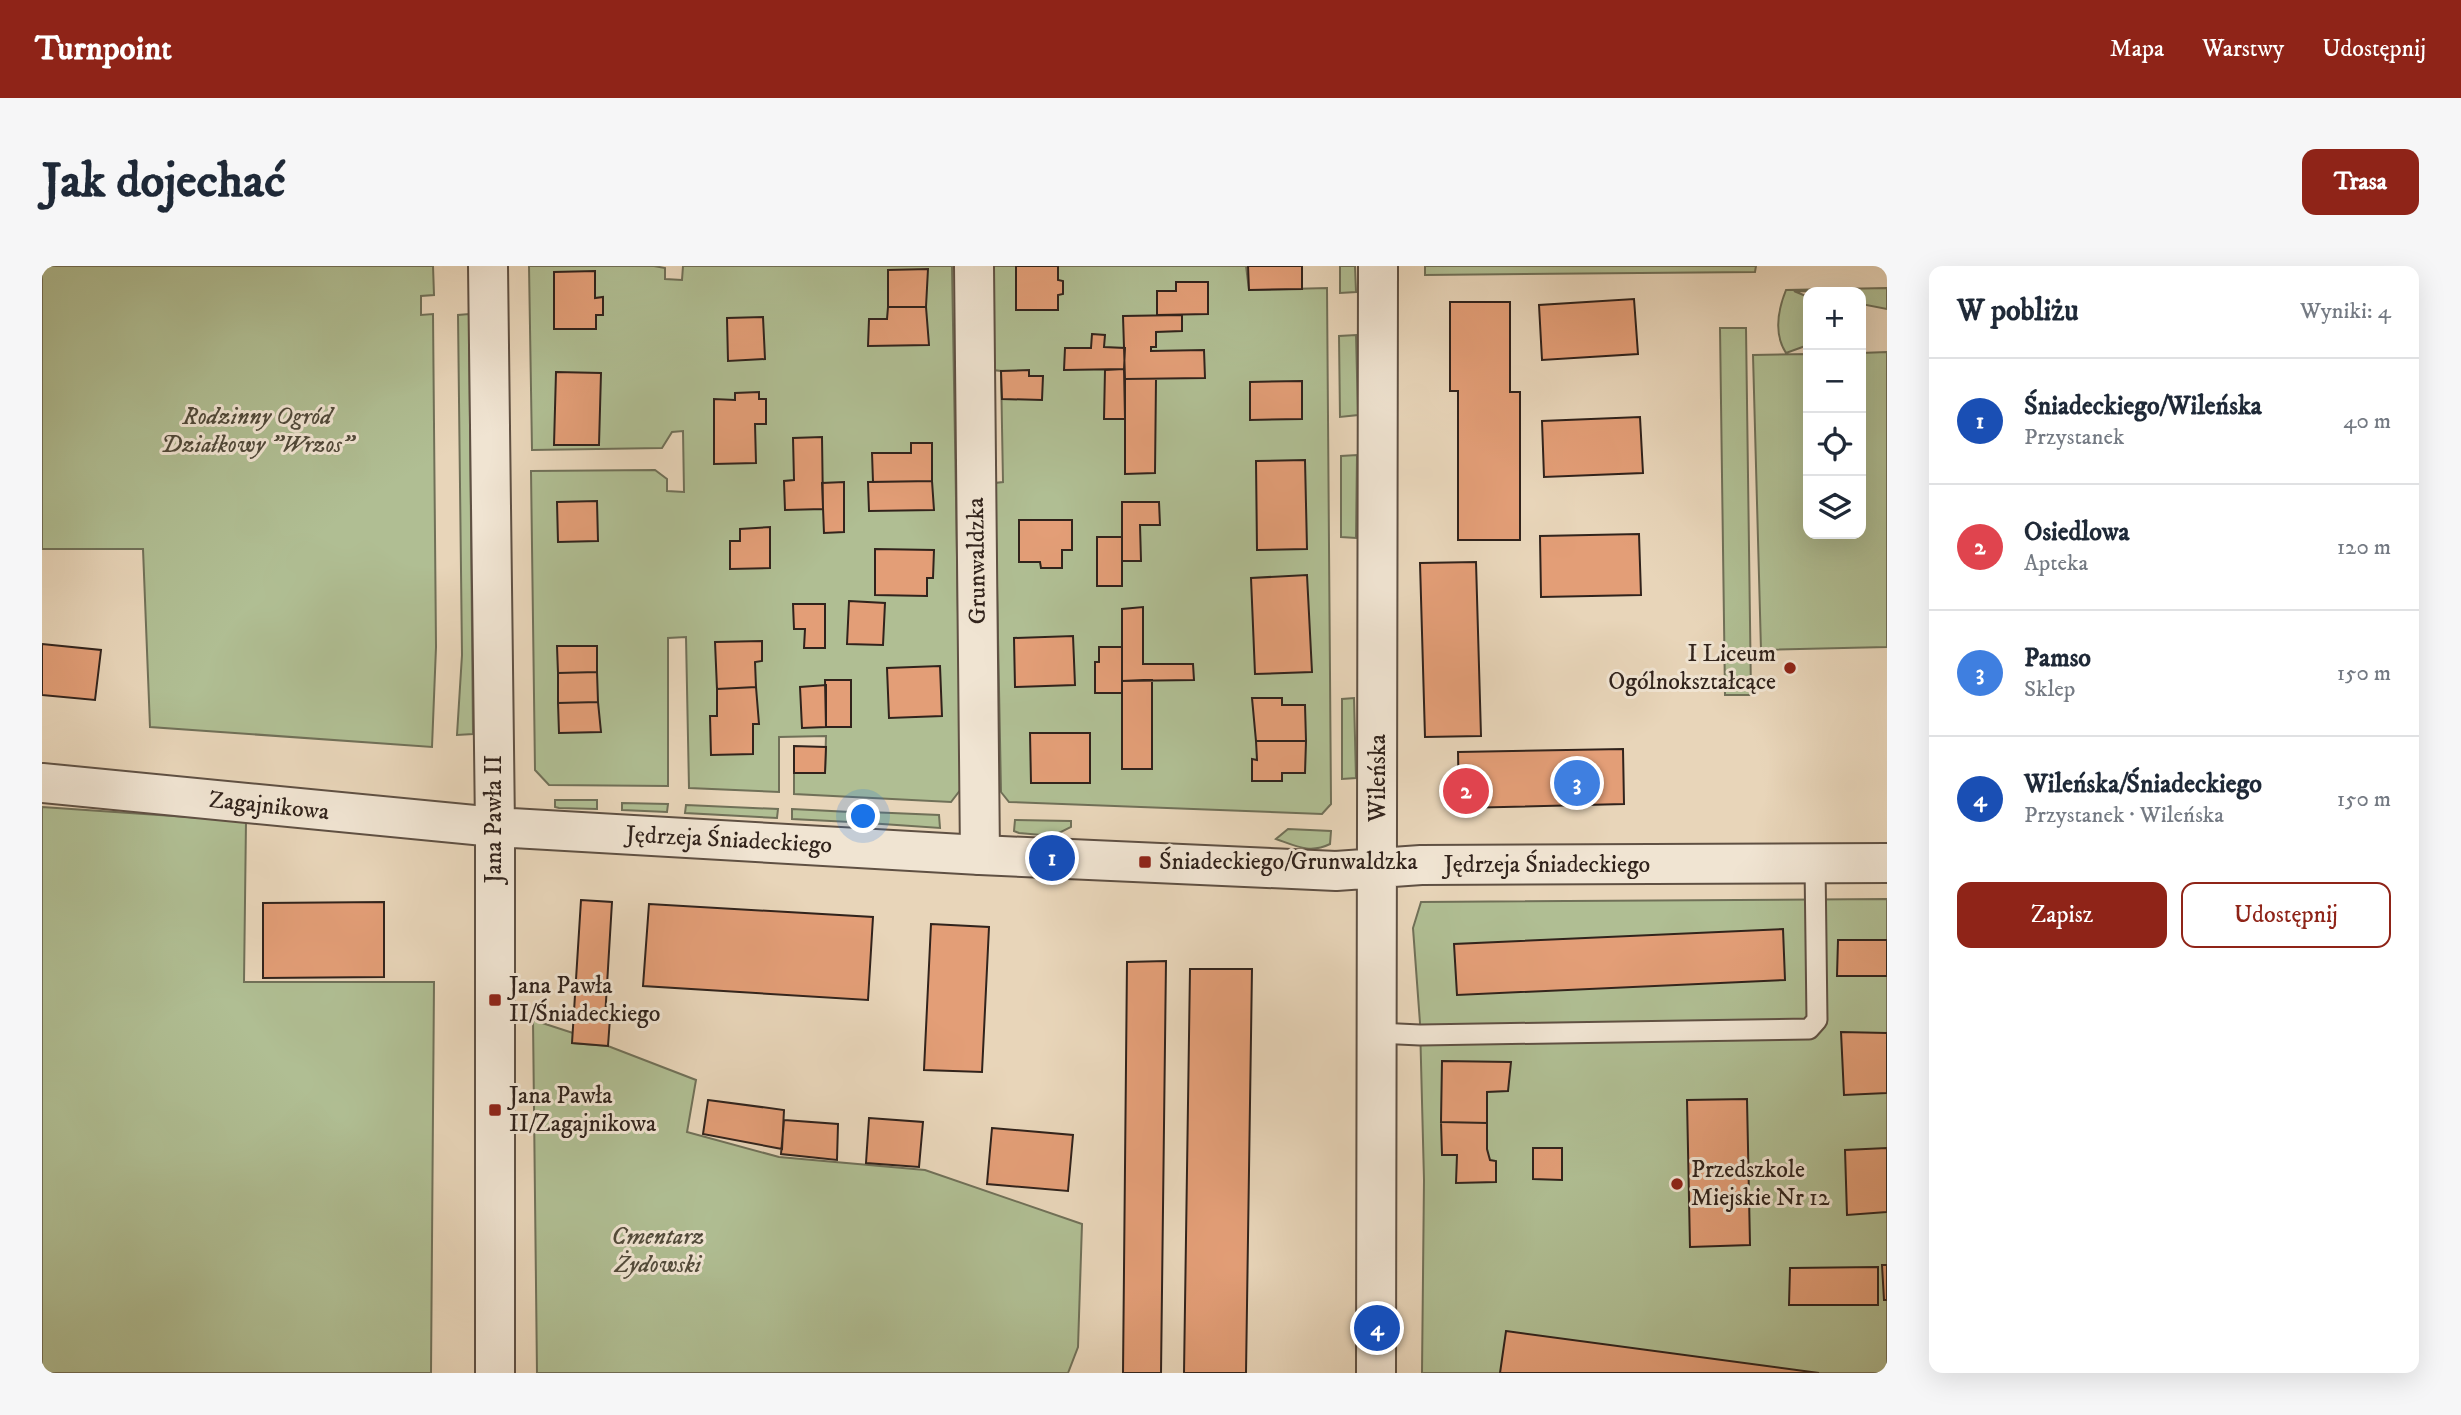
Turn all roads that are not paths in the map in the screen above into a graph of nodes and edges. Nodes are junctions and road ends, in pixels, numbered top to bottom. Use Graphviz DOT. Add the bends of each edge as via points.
graph roads {
  1 [pos="488,266"];
  2 [pos="974,266"];
  3 [pos="1378,266"];
  4 [pos="42,783"];
  5 [pos="495,827"];
  6 [pos="980,855"];
  7 [pos="1887,863"];
  8 [pos="1815,864"];
  9 [pos="1378,869"];
  10 [pos="1377,1033"];
  11 [pos="495,1373"];
  12 [pos="1377,1373"];
  1 -- 5 [label="street, Jana Pawła II"];
  2 -- 6 [label="street, Grunwaldzka"];
  3 -- 9 [label="street, Wileńska"];
  4 -- 5 [label="street, Zagajnikowa"];
  5 -- 6 [label="street, Jędrzeja Śniadeckiego"];
  5 -- 11 [label="street, Jana Pawła II"];
  6 -- 9 [label="street, Jędrzeja Śniadeckiego"];
  7 -- 8 [label="street, Jędrzeja Śniadeckiego"];
  8 -- 9 [label="street, Jędrzeja Śniadeckiego" via="1421,865"];
  8 -- 10 [label="lane" via="1817,1020 1809,1029"];
  9 -- 10 [label="street, Wileńska"];
  10 -- 12 [label="street, Wileńska"];
}
